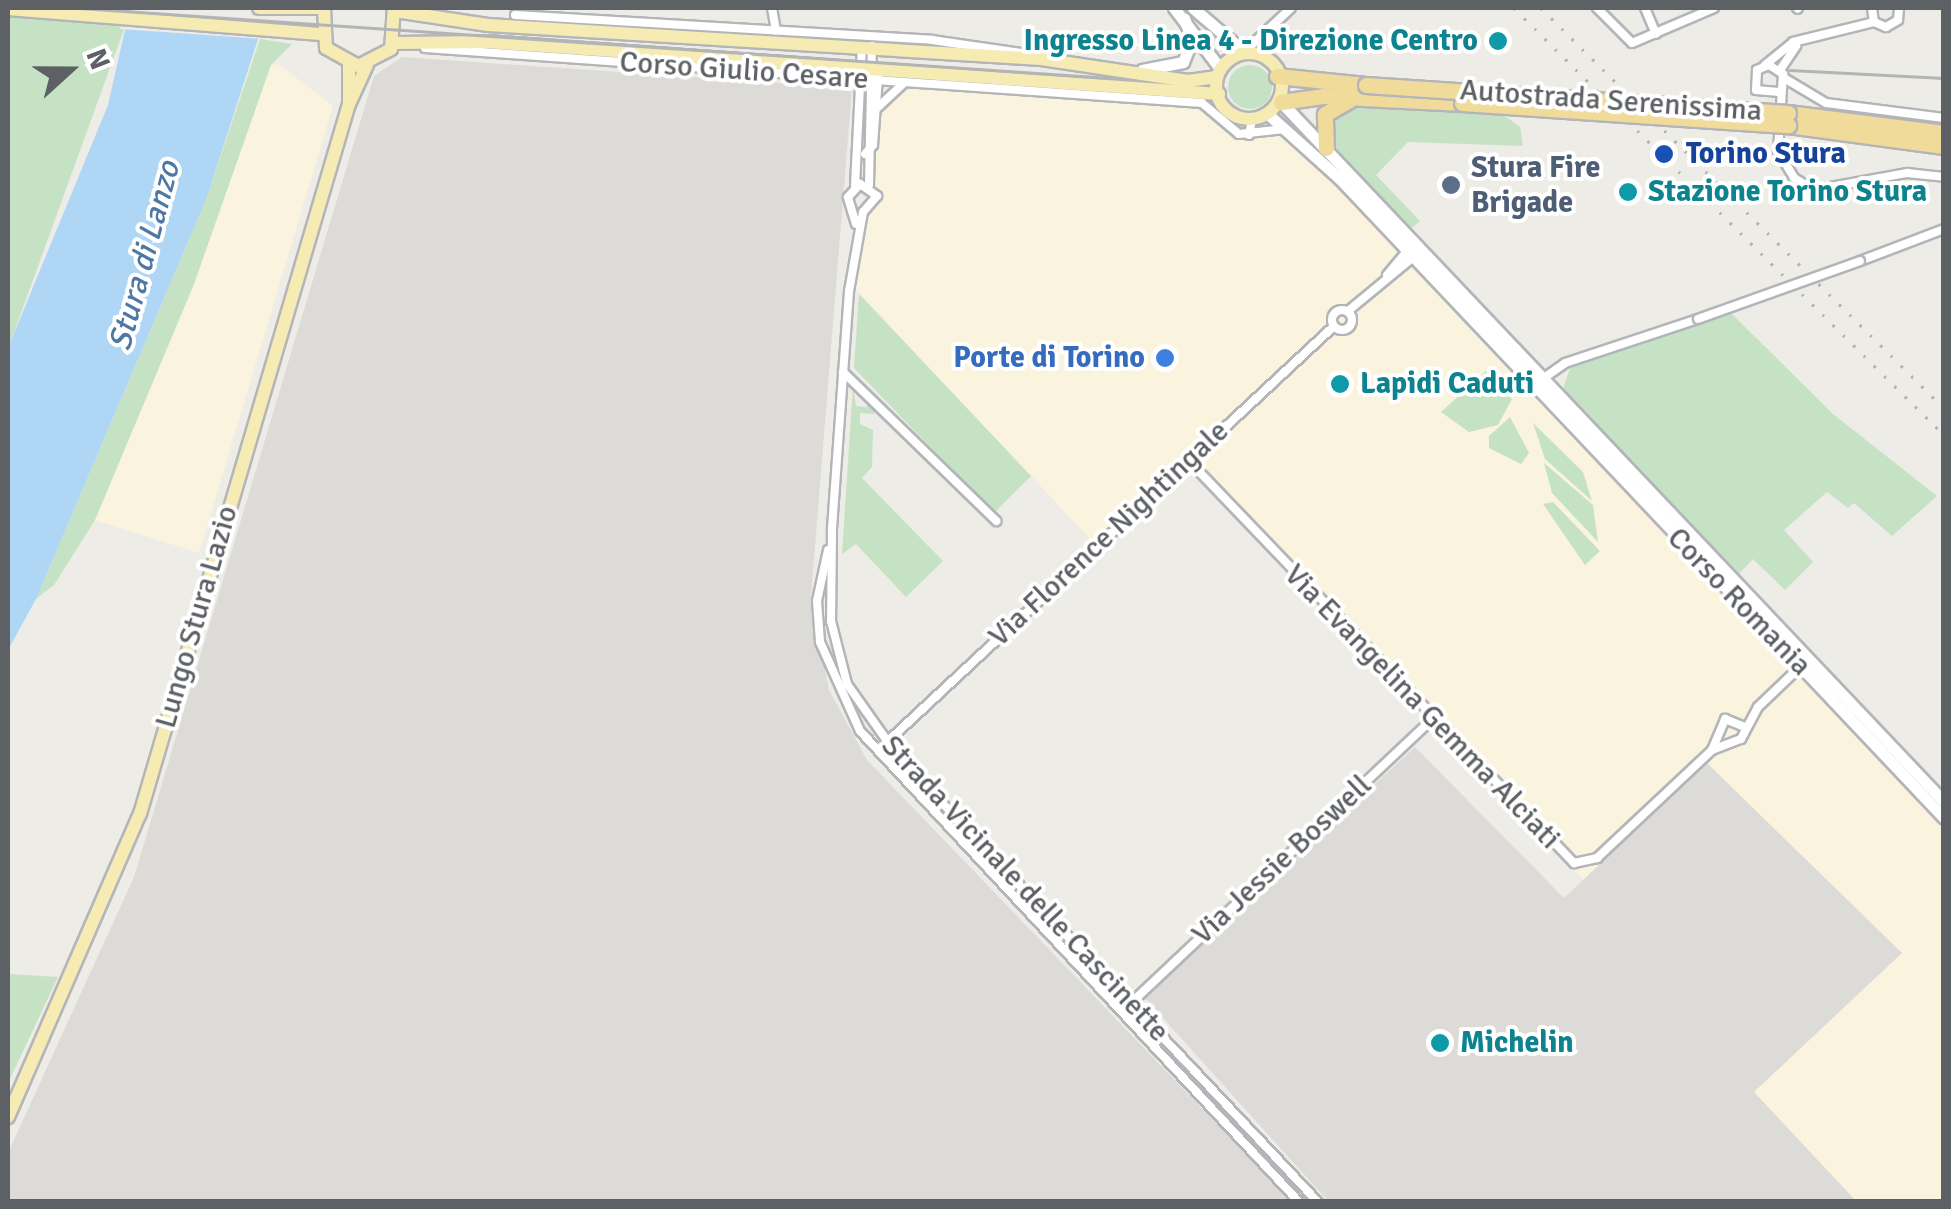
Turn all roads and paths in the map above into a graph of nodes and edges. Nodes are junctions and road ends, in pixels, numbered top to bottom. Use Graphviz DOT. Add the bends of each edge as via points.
graph roads {
  1 [pos="259,8"];
  2 [pos="322,8"];
  3 [pos="608,8"];
  4 [pos="632,8"];
  5 [pos="772,8"];
  6 [pos="1174,8"];
  7 [pos="1193,8"];
  8 [pos="1291,8"];
  9 [pos="1597,8"];
  10 [pos="1644,8"];
  11 [pos="1714,8"];
  12 [pos="1898,8"];
  13 [pos="8,9"];
  14 [pos="284,9"];
  15 [pos="394,9"];
  16 [pos="1872,14"];
  17 [pos="515,16"];
  18 [pos="1184,18"];
  19 [pos="607,21"];
  20 [pos="632,22"];
  21 [pos="682,31"];
  22 [pos="776,32"];
  23 [pos="320,34"];
  24 [pos="1656,34"];
  25 [pos="1804,40"];
  26 [pos="867,42"];
  27 [pos="392,46"];
  28 [pos="1244,52"];
  29 [pos="349,64"];
  30 [pos="367,64"];
  31 [pos="1764,66"];
  32 [pos="1132,70"];
  33 [pos="1218,72"];
  34 [pos="1782,74"];
  35 [pos="869,75"];
  36 [pos="1277,76"];
  37 [pos="904,83"];
  38 [pos="1795,88"];
  39 [pos="1098,91"];
  40 [pos="1780,91"];
  41 [pos="1363,93"];
  42 [pos="1219,94"];
  43 [pos="1768,96"];
  44 [pos="1281,102"];
  45 [pos="349,104"];
  46 [pos="876,108"];
  47 [pos="1270,116"];
  48 [pos="1784,118"];
  49 [pos="1944,118"];
  50 [pos="1252,120"];
  51 [pos="1286,129"];
  52 [pos="1944,133"];
  53 [pos="1249,136"];
  54 [pos="1944,146"];
  55 [pos="1326,148"];
  56 [pos="865,154"];
  57 [pos="1944,177"];
  58 [pos="869,185"];
  59 [pos="855,186"];
  60 [pos="858,210"];
  61 [pos="1941,228"];
  62 [pos="1413,252"];
  63 [pos="1348,311"];
  64 [pos="1334,326"];
  65 [pos="843,372"];
  66 [pos="1538,384"];
  67 [pos="1189,461"];
  68 [pos="996,520"];
  69 [pos="832,530"];
  70 [pos="1805,663"];
  71 [pos="1758,707"];
  72 [pos="1736,717"];
  73 [pos="1433,718"];
  74 [pos="1745,727"];
  75 [pos="1721,732"];
  76 [pos="886,742"];
  77 [pos="1730,742"];
  78 [pos="1712,750"];
  79 [pos="1944,802"];
  80 [pos="1944,818"];
  81 [pos="1078,946"];
  82 [pos="1068,956"];
  83 [pos="1131,1003"];
  84 [pos="8,1117"];
  85 [pos="1300,1202"];
  86 [pos="1318,1202"];
  1 -- 14 [label="main road"];
  2 -- 14 [label="main road"];
  2 -- 23 [label="main road"];
  3 -- 19 [label="street"];
  4 -- 20 [label="street"];
  5 -- 22 [label="street"];
  6 -- 18 [label="main road"];
  7 -- 28 [label="main road"];
  8 -- 28 [label="street"];
  9 -- 24 [label="street" via="1632,43"];
  10 -- 24 [label="street"];
  11 -- 24 [label="street"];
  12 -- 16 [label="street" via="1891,26"];
  13 -- 23 [label="main road"];
  15 -- 17 [label="main road, Corso Giulio Cesare"];
  15 -- 27 [label="main road"];
  16 -- 25 [label="street"];
  17 -- 19 [label="street, Corso Giulio Cesare"];
  17 -- 21 [label="main road, Corso Giulio Cesare"];
  18 -- 32 [label="main road" via="1192,40 1182,62"];
  18 -- 33 [label="main road"];
  19 -- 20 [label="street, Corso Giulio Cesare"];
  20 -- 21 [label="street, Corso Giulio Cesare"];
  21 -- 22 [label="street, Corso Giulio Cesare"];
  21 -- 26 [label="main road, Corso Giulio Cesare"];
  22 -- 26 [label="street, Corso Giulio Cesare"];
  23 -- 29 [label="main road" via="330,54"];
  25 -- 31 [label="street"];
  25 -- 34 [label="street"];
  26 -- 32 [label="main road, Corso Giulio Cesare"];
  26 -- 35 [label="street"];
  27 -- 30 [label="main road"];
  27 -- 35 [label="main road, Corso Giulio Cesare" via="487,42"];
  28 -- 33 [label="main road"];
  28 -- 36 [label="main road"];
  29 -- 30 [label="main road"];
  29 -- 45 [label="main road, Lungo Stura Lazio"];
  30 -- 45 [label="main road, Lungo Stura Lazio"];
  31 -- 34 [label="street"];
  31 -- 43 [label="street" via="1753,82"];
  32 -- 33 [label="main road, Corso Giulio Cesare" via="1188,82"];
  33 -- 42 [label="main road"];
  34 -- 38 [label="street"];
  34 -- 40 [label="street"];
  35 -- 37 [label="street, Corso Giulio Cesare"];
  35 -- 39 [label="main road, Corso Giulio Cesare"];
  35 -- 46 [label="street"];
  35 -- 56 [label="street"];
  35 -- 59 [label="street"];
  36 -- 41 [label="highway, Autostrada Serenissima"];
  36 -- 44 [label="main road"];
  37 -- 39 [label="street, Corso Giulio Cesare"];
  37 -- 46 [label="street"];
  38 -- 40 [label="street"];
  38 -- 49 [label="street" via="1826,103"];
  39 -- 42 [label="main road, Corso Giulio Cesare"];
  39 -- 53 [label="street, Corso Giulio Cesare" via="1205,104 1227,127"];
  40 -- 43 [label="street"];
  40 -- 48 [label="street"];
  41 -- 44 [label="highway, Autostrada Serenissima"];
  41 -- 48 [label="highway, Autostrada Serenissima, bridge"];
  41 -- 55 [label="highway" via="1324,114"];
  42 -- 50 [label="main road"];
  43 -- 48 [label="street"];
  44 -- 47 [label="main road"];
  44 -- 55 [label="main road, Corso Romania"];
  45 -- 84 [label="main road, Lungo Stura Lazio" via="125,857"];
  46 -- 56 [label="street"];
  47 -- 50 [label="main road"];
  47 -- 51 [label="main road, Corso Romania"];
  48 -- 52 [label="highway, Autostrada Serenissima"];
  48 -- 54 [label="highway, Autostrada Serenissima"];
  48 -- 57 [label="street" via="1782,162 1814,190 1907,173"];
  50 -- 53 [label="street"];
  51 -- 53 [label="street"];
  51 -- 62 [label="main road, Corso Romania"];
  55 -- 62 [label="main road, Corso Romania"];
  56 -- 58 [label="street"];
  58 -- 59 [label="street"];
  58 -- 60 [label="street" via="876,201"];
  59 -- 60 [label="street" via="848,196"];
  60 -- 65 [label="street, Strada Vicinale delle Cascinette"];
  61 -- 66 [label="street, bridge" via="1565,363"];
  62 -- 63 [label="street"];
  62 -- 66 [label="main road, Corso Romania"];
  63 -- 64 [label="street" via="1334,314"];
  63 -- 64 [label="street" via="1350,327"];
  64 -- 67 [label="street, Via Florence Nightingale"];
  65 -- 68 [label="street"];
  65 -- 69 [label="street, Strada Vicinale delle Cascinette"];
  66 -- 70 [label="main road, Corso Romania"];
  67 -- 73 [label="street, Via Evangelina Gemma Alciati"];
  67 -- 76 [label="street, Via Florence Nightingale"];
  69 -- 76 [label="street, Strada Vicinale delle Cascinette" via="833,640 855,701"];
  69 -- 82 [label="street, Strada Vicinale delle Cascinette" via="818,622 836,690 888,764"];
  70 -- 71 [label="street"];
  70 -- 79 [label="main road, Corso Romania"];
  70 -- 80 [label="main road, Corso Romania"];
  71 -- 72 [label="street"];
  71 -- 74 [label="street"];
  72 -- 74 [label="street"];
  72 -- 75 [label="street, Via Evangelina Gemma Alciati"];
  73 -- 78 [label="street, Via Evangelina Gemma Alciati" via="1564,857 1580,864 1598,858"];
  73 -- 83 [label="street, Via Jessie Boswell"];
  74 -- 77 [label="street"];
  75 -- 77 [label="street"];
  75 -- 78 [label="street, Via Evangelina Gemma Alciati"];
  76 -- 81 [label="street, Strada Vicinale delle Cascinette"];
  77 -- 78 [label="street, Via Evangelina Gemma Alciati"];
  81 -- 82 [label="street"];
  81 -- 83 [label="street, Strada Vicinale delle Cascinette"];
  82 -- 85 [label="street, Strada Vicinale delle Cascinette"];
  83 -- 86 [label="street, Strada Vicinale delle Cascinette"];
}
